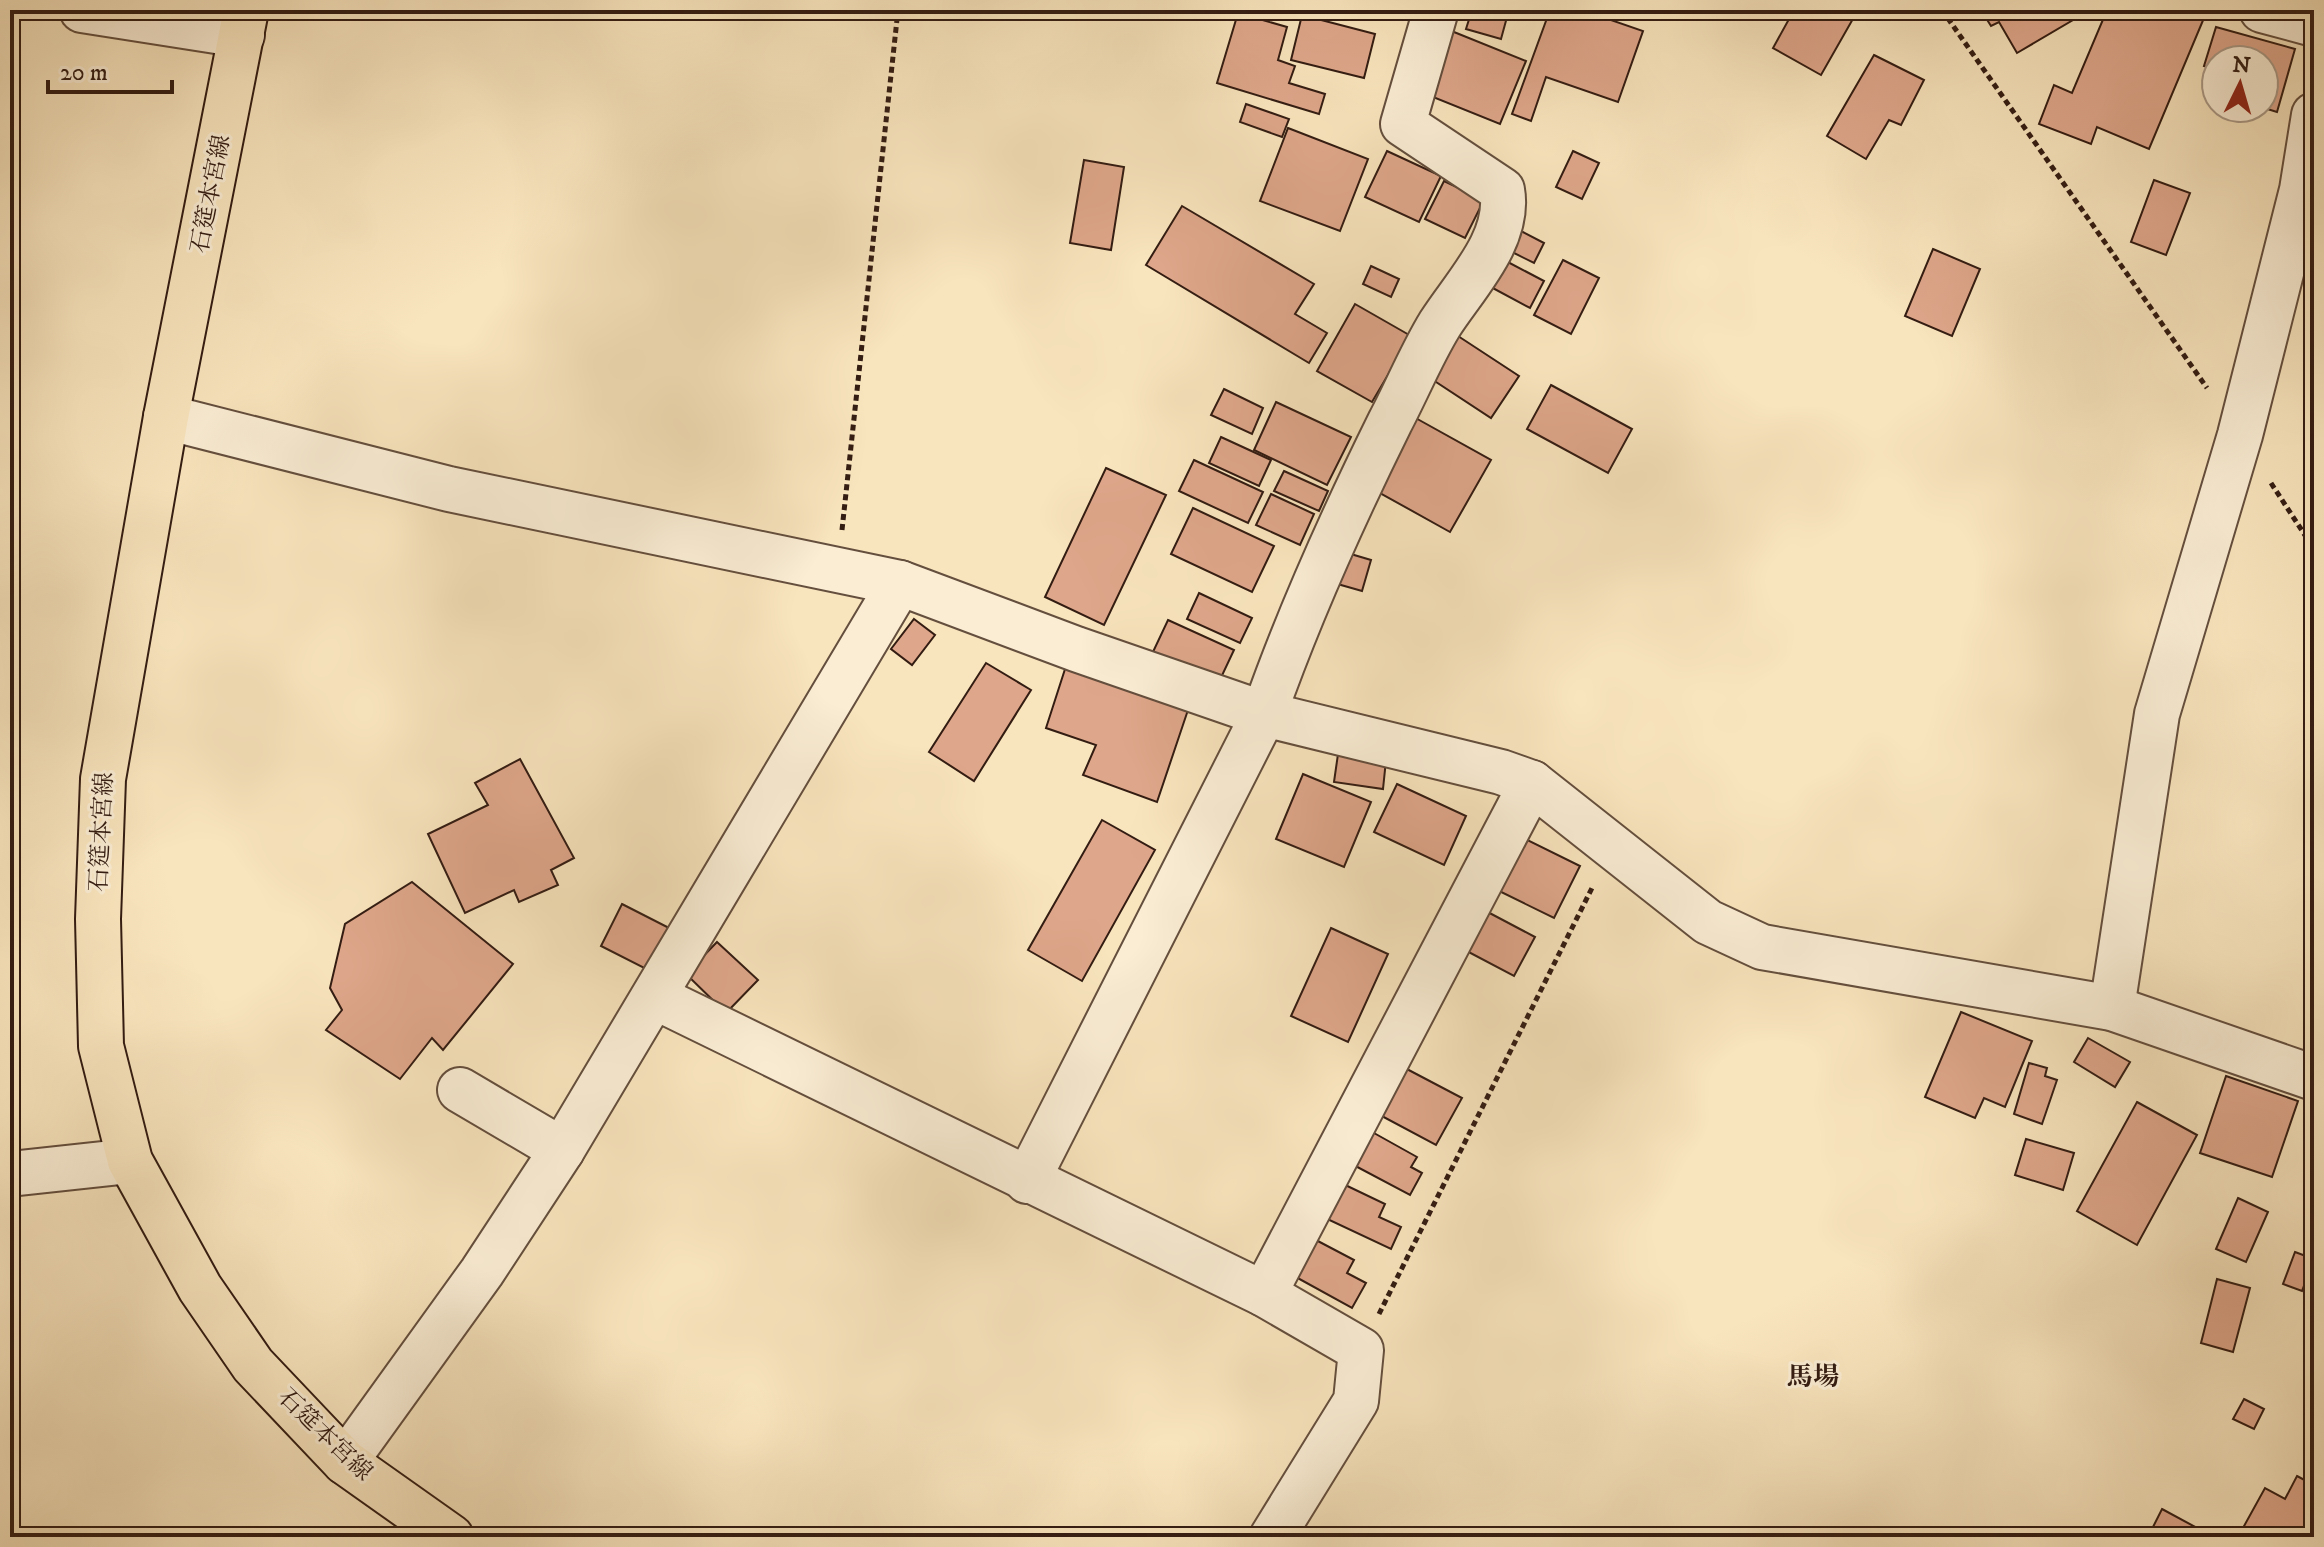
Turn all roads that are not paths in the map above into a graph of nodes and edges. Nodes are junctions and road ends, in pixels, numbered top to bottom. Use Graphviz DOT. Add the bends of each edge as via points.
graph roads {
  1 [pos="82,10"];
  2 [pos="1436,10"];
  3 [pos="2262,10"];
  4 [pos="244,23"];
  5 [pos="2314,24"];
  6 [pos="2314,115"];
  7 [pos="166,417"];
  8 [pos="900,583"];
  9 [pos="1264,714"];
  10 [pos="1532,783"];
  11 [pos="655,997"];
  12 [pos="2112,1008"];
  13 [pos="2314,1078"];
  14 [pos="460,1090"];
  15 [pos="562,1150"];
  16 [pos="130,1161"];
  17 [pos="10,1174"];
  18 [pos="1027,1181"];
  19 [pos="1264,1294"];
  20 [pos="345,1462"];
  21 [pos="451,1537"];
  22 [pos="1272,1537"];
  1 -- 4 [label="street"];
  2 -- 9 [label="street" via="1403,124 1502,190 1506,212 1477,272 1439,326 1358,485"];
  3 -- 5 [label="street"];
  4 -- 7 [label="main road, 石筵本宮線"];
  6 -- 12 [label="street" via="2302,190 2240,435 2157,714"];
  7 -- 8 [label="street" via="449,489"];
  7 -- 16 [label="main road, 石筵本宮線" via="103,779 101,1046"];
  8 -- 9 [label="street"];
  8 -- 11 [label="street"];
  9 -- 10 [label="street"];
  9 -- 18 [label="street"];
  10 -- 12 [label="street" via="1708,922 1762,947"];
  10 -- 19 [label="street"];
  11 -- 15 [label="street"];
  11 -- 18 [label="street"];
  12 -- 13 [label="street"];
  14 -- 15 [label="street"];
  15 -- 20 [label="street"];
  16 -- 17 [label="street"];
  16 -- 20 [label="main road, 石筵本宮線" via="200,1288 253,1365"];
  18 -- 19 [label="street"];
  19 -- 22 [label="street" via="1361,1350 1356,1401"];
  20 -- 21 [label="main road, 石筵本宮線"];
}
